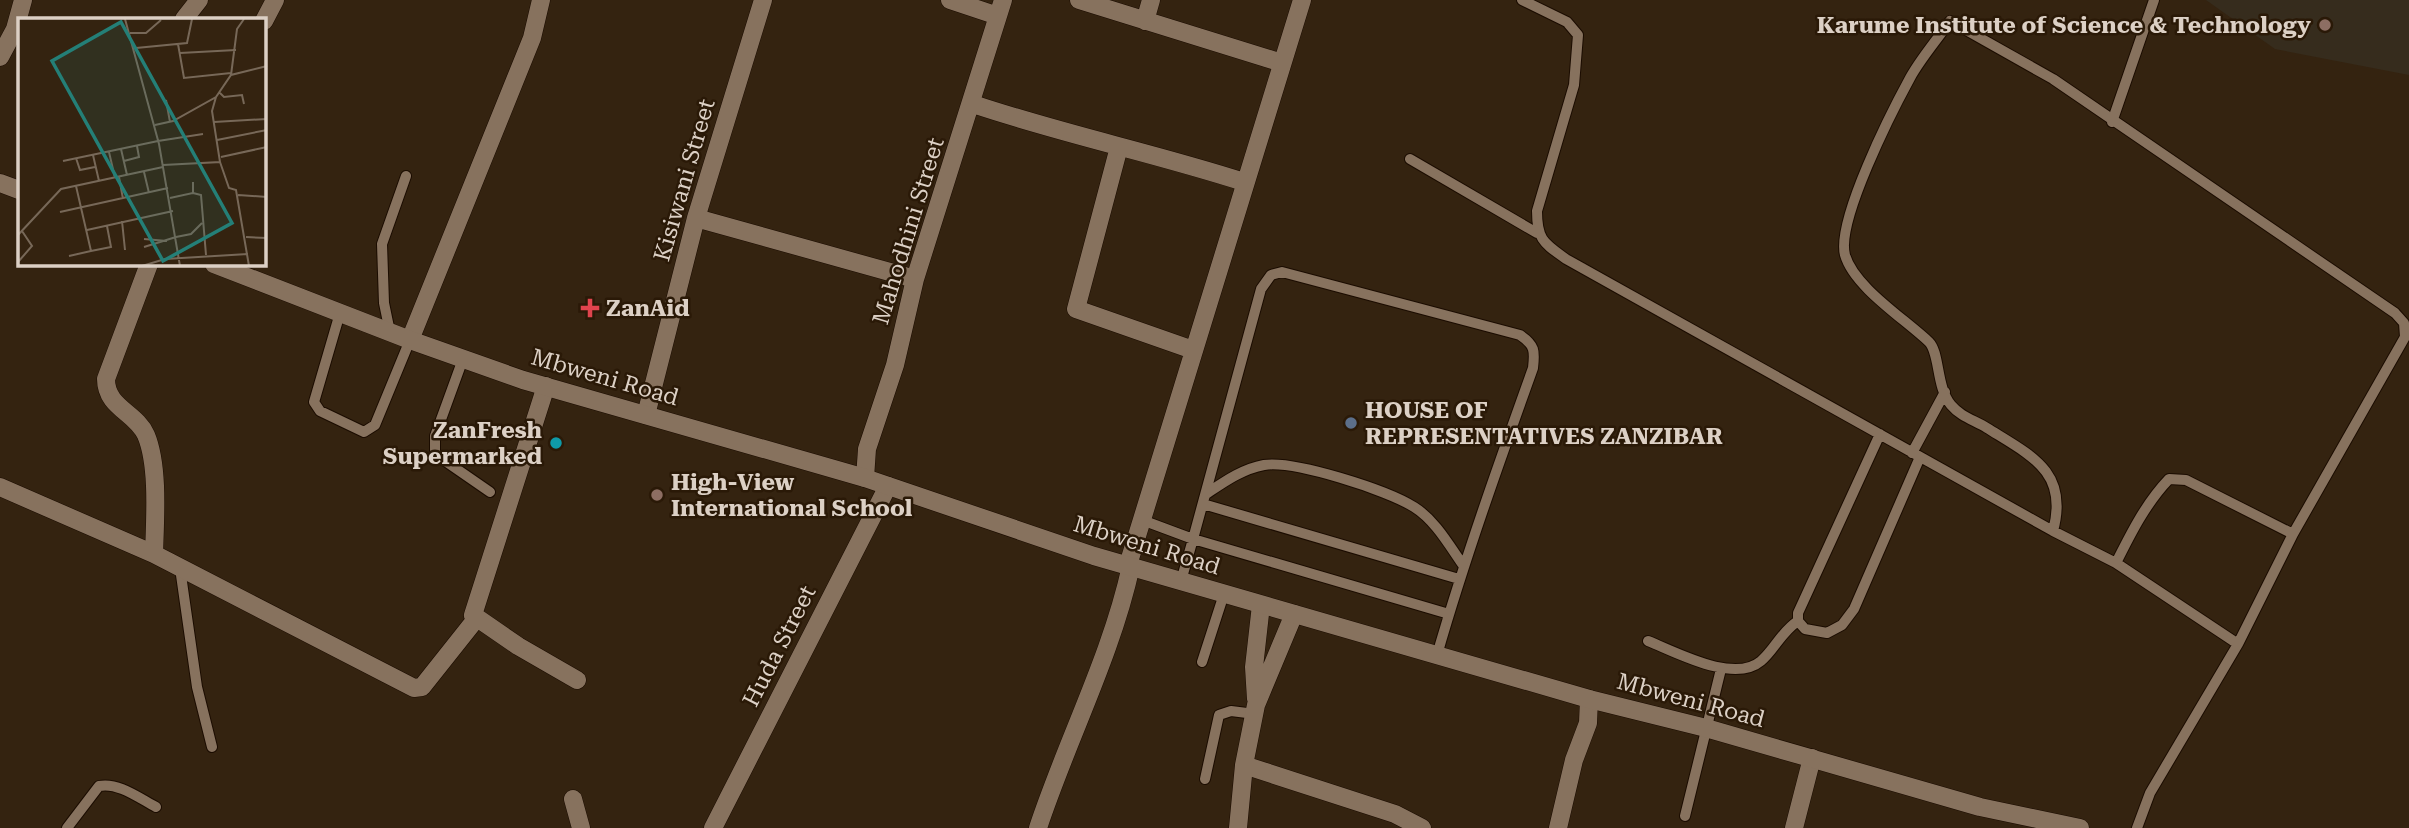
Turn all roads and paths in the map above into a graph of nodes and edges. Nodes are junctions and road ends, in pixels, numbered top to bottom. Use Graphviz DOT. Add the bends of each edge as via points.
graph roads {
  1 [pos="23,0"];
  2 [pos="199,0"];
  3 [pos="275,0"];
  4 [pos="541,0"];
  5 [pos="763,0"];
  6 [pos="950,0"];
  7 [pos="1079,0"];
  8 [pos="1151,0"];
  9 [pos="1302,0"];
  10 [pos="1522,0"];
  11 [pos="2154,0"];
  12 [pos="1001,8"];
  13 [pos="18,18"];
  14 [pos="18,18"];
  15 [pos="185,18"];
  16 [pos="266,18"];
  17 [pos="1145,21"];
  18 [pos="0,57"];
  19 [pos="1282,63"];
  20 [pos="973,104"];
  21 [pos="2112,122"];
  22 [pos="1119,146"];
  23 [pos="1410,159"];
  24 [pos="406,176"];
  25 [pos="0,183"];
  26 [pos="1244,183"];
  27 [pos="18,190"];
  28 [pos="696,218"];
  29 [pos="1537,233"];
  30 [pos="148,266"];
  31 [pos="219,266"];
  32 [pos="915,279"];
  33 [pos="340,313"];
  34 [pos="390,332"];
  35 [pos="410,340"];
  36 [pos="1193,350"];
  37 [pos="463,359"];
  38 [pos="546,386"];
  39 [pos="1945,393"];
  40 [pos="646,415"];
  41 [pos="1880,435"];
  42 [pos="1916,455"];
  43 [pos="865,478"];
  44 [pos="888,485"];
  45 [pos="0,487"];
  46 [pos="490,492"];
  47 [pos="1204,499"];
  48 [pos="1142,520"];
  49 [pos="2053,531"];
  50 [pos="2293,534"];
  51 [pos="1193,539"];
  52 [pos="154,554"];
  53 [pos="2116,563"];
  54 [pos="1463,565"];
  55 [pos="1129,566"];
  56 [pos="180,568"];
  57 [pos="1459,579"];
  58 [pos="1181,581"];
  59 [pos="1224,594"];
  60 [pos="1261,605"];
  61 [pos="1294,614"];
  62 [pos="1449,614"];
  63 [pos="476,619"];
  64 [pos="1798,621"];
  65 [pos="1648,641"];
  66 [pos="2238,644"];
  67 [pos="1437,655"];
  68 [pos="1202,662"];
  69 [pos="1721,669"];
  70 [pos="577,680"];
  71 [pos="1589,699"];
  72 [pos="1256,710"];
  73 [pos="1706,727"];
  74 [pos="212,747"];
  75 [pos="1812,758"];
  76 [pos="1244,765"];
  77 [pos="1205,779"];
  78 [pos="573,799"];
  79 [pos="156,807"];
  80 [pos="1685,816"];
  81 [pos="66,828"];
  82 [pos="582,828"];
  83 [pos="713,828"];
  84 [pos="1038,828"];
  85 [pos="1238,828"];
  86 [pos="1422,828"];
  87 [pos="1558,828"];
  88 [pos="1794,828"];
  89 [pos="2080,828"];
  90 [pos="2137,828"];
  1 -- 13 [label="street"];
  2 -- 15 [label="street"];
  3 -- 16 [label="street"];
  4 -- 35 [label="street" via="533,38"];
  5 -- 28 [label="street, Kisiwani Street"];
  6 -- 12 [label="street"];
  7 -- 17 [label="street"];
  8 -- 17 [label="street"];
  9 -- 19 [label="street"];
  10 -- 29 [label="lane" via="1567,22 1578,36 1574,85 1537,211"];
  11 -- 21 [label="lane"];
  12 -- 20 [label="street, Mahodhini Street"];
  14 -- 18 [label="street"];
  17 -- 19 [label="street"];
  19 -- 26 [label="street"];
  20 -- 22 [label="street" via="1051,131"];
  20 -- 32 [label="street, Mahodhini Street"];
  21 -- 39 [label="lane" via="2053,79 1950,21 1910,77 1851,207 1843,234 1845,255 1876,296 1932,345"];
  21 -- 50 [label="lane" via="2404,323 2405,337"];
  22 -- 26 [label="street"];
  22 -- 36 [label="street" via="1076,309"];
  23 -- 29 [label="lane"];
  24 -- 34 [label="lane" via="382,244"];
  25 -- 27 [label="street"];
  26 -- 36 [label="street"];
  28 -- 32 [label="street"];
  28 -- 40 [label="street, Kisiwani Street"];
  29 -- 41 [label="lane" via="1566,259"];
  30 -- 52 [label="street" via="106,388 113,403 144,431 151,448"];
  31 -- 33 [label="street, Mbweni Road"];
  32 -- 43 [label="street, Mahodhini Street" via="895,365 867,450"];
  33 -- 34 [label="street, Mbweni Road"];
  33 -- 35 [label="lane" via="314,402 320,411 364,432 375,425"];
  34 -- 35 [label="street, Mbweni Road"];
  35 -- 37 [label="street, Mbweni Road"];
  36 -- 48 [label="street"];
  37 -- 38 [label="street, Mbweni Road"];
  37 -- 46 [label="lane" via="435,436 435,454"];
  38 -- 40 [label="street, Mbweni Road"];
  38 -- 63 [label="street" via="473,610"];
  39 -- 42 [label="lane"];
  39 -- 49 [label="lane" via="1963,416 2047,470 2056,485 2059,509"];
  40 -- 43 [label="street, Mbweni Road"];
  41 -- 42 [label="lane"];
  41 -- 64 [label="lane"];
  42 -- 49 [label="lane"];
  42 -- 64 [label="lane" via="1854,609 1842,625 1827,633 1805,629"];
  43 -- 44 [label="street, Mbweni Road"];
  44 -- 55 [label="street, Mbweni Road"];
  44 -- 83 [label="street, Huda Street"];
  45 -- 52 [label="street"];
  47 -- 51 [label="lane"];
  47 -- 54 [label="lane" via="1237,474 1264,465 1290,464 1415,508 1438,529"];
  47 -- 54 [label="lane" via="1261,289 1271,275 1282,272 1520,335 1532,343 1533,368"];
  47 -- 57 [label="lane"];
  48 -- 51 [label="lane"];
  48 -- 55 [label="street"];
  49 -- 53 [label="lane"];
  50 -- 53 [label="lane" via="2186,480 2169,479 2153,496"];
  50 -- 66 [label="lane"];
  51 -- 58 [label="lane"];
  51 -- 62 [label="lane"];
  52 -- 56 [label="street"];
  53 -- 66 [label="lane"];
  54 -- 57 [label="lane"];
  55 -- 58 [label="street, Mbweni Road"];
  55 -- 84 [label="street" via="1125,594"];
  56 -- 63 [label="street" via="414,688 422,687"];
  56 -- 74 [label="lane" via="197,687"];
  57 -- 62 [label="lane"];
  58 -- 59 [label="street, Mbweni Road"];
  59 -- 60 [label="street, Mbweni Road"];
  59 -- 68 [label="lane"];
  60 -- 61 [label="street, Mbweni Road"];
  60 -- 72 [label="street" via="1254,667"];
  61 -- 67 [label="street, Mbweni Road"];
  61 -- 72 [label="street"];
  62 -- 67 [label="lane"];
  63 -- 70 [label="street"];
  64 -- 69 [label="lane" via="1779,636 1761,661"];
  65 -- 69 [label="lane"];
  66 -- 90 [label="lane" via="2150,793"];
  67 -- 71 [label="street, Mbweni Road"];
  69 -- 73 [label="lane"];
  71 -- 73 [label="street, Mbweni Road"];
  71 -- 87 [label="street" via="1588,723"];
  72 -- 76 [label="street"];
  72 -- 77 [label="lane" via="1219,715"];
  73 -- 75 [label="street, Mbweni Road"];
  73 -- 80 [label="lane"];
  75 -- 88 [label="street"];
  75 -- 89 [label="street, Mbweni Road" via="1980,807"];
  76 -- 85 [label="street"];
  76 -- 86 [label="street" via="1395,814"];
  78 -- 82 [label="street"];
  79 -- 81 [label="lane" via="123,789 99,786"];
}
